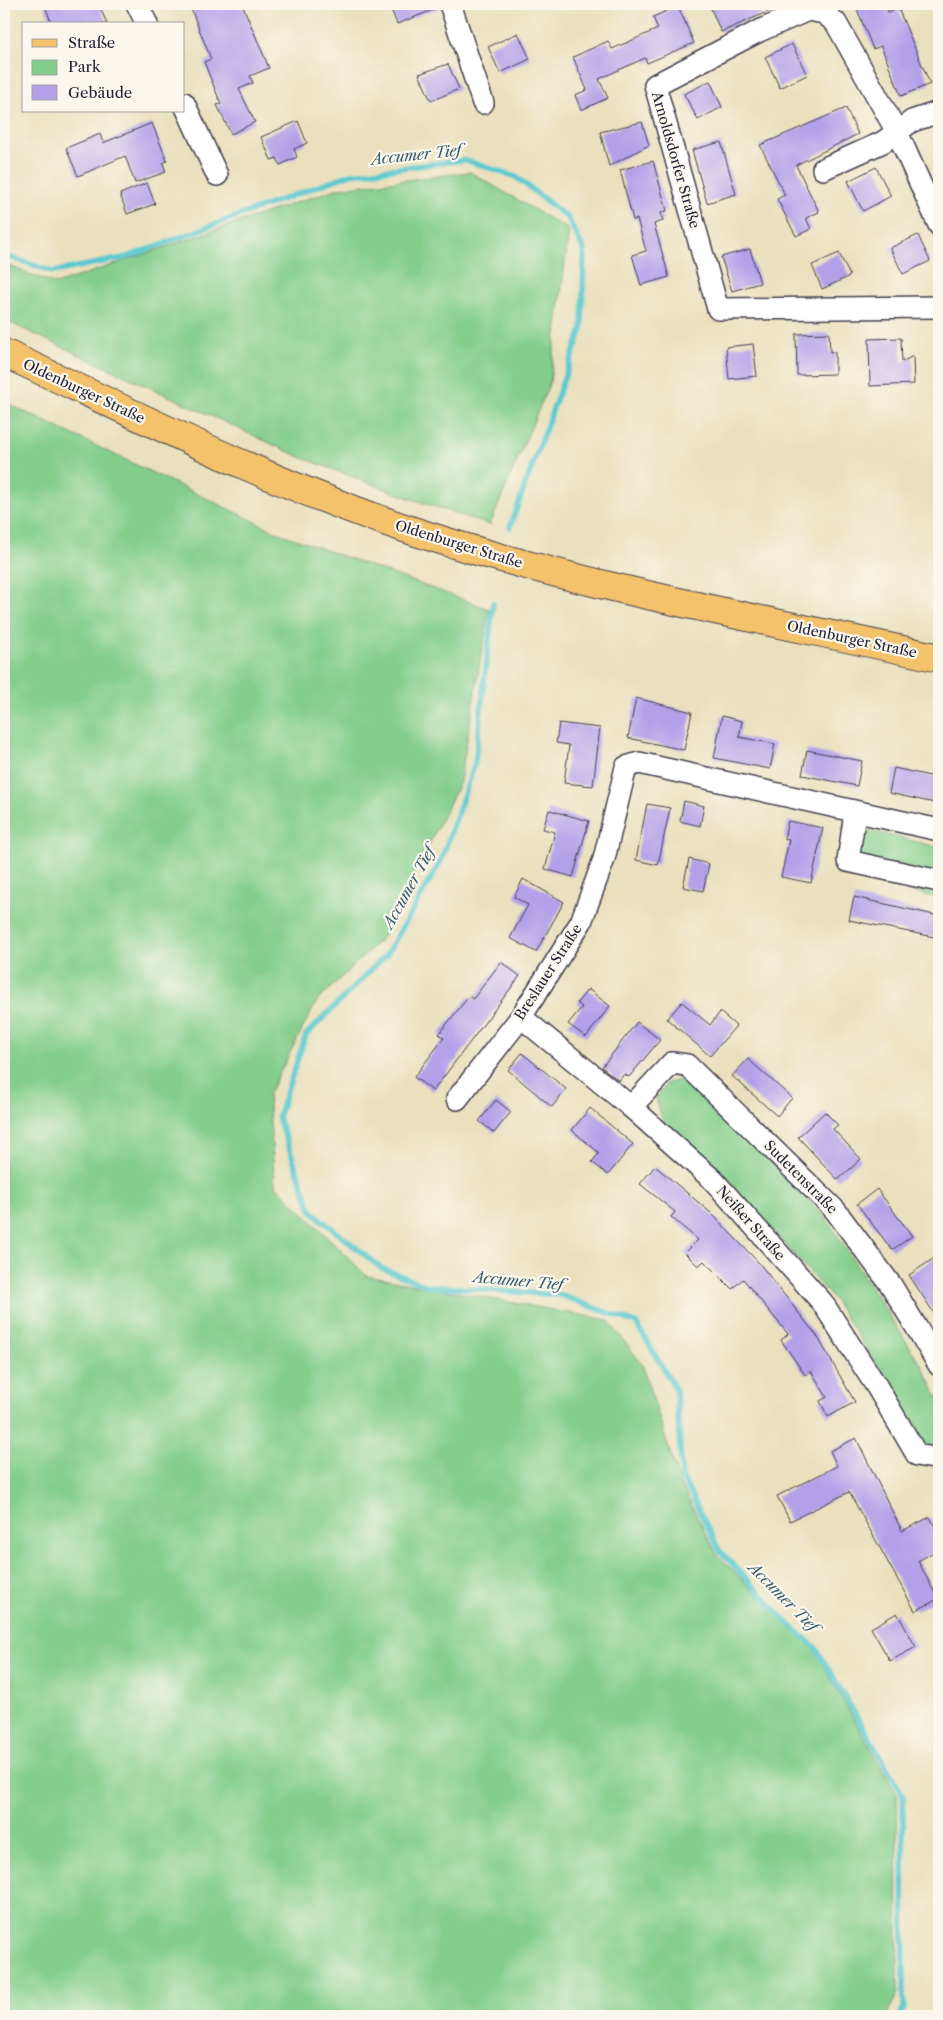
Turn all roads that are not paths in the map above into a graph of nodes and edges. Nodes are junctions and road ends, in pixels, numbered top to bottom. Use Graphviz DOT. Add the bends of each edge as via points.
graph roads {
  1 [pos="138,4"];
  2 [pos="450,4"];
  3 [pos="146,22"];
  4 [pos="483,103"];
  5 [pos="185,105"];
  6 [pos="939,112"];
  7 [pos="897,132"];
  8 [pos="823,169"];
  9 [pos="218,175"];
  10 [pos="939,225"];
  11 [pos="939,307"];
  12 [pos="4,353"];
  13 [pos="939,658"];
  14 [pos="855,813"];
  15 [pos="939,830"];
  16 [pos="939,881"];
  17 [pos="521,1017"];
  18 [pos="456,1099"];
  19 [pos="631,1107"];
  20 [pos="939,1365"];
  21 [pos="939,1459"];
  1 -- 3 [label="street"];
  2 -- 4 [label="street"];
  5 -- 9 [label="street"];
  6 -- 7 [label="street" via="912,121"];
  7 -- 8 [label="street" via="883,142"];
  7 -- 10 [label="street, Arnoldsdorfer Straße"];
  7 -- 11 [label="street, Arnoldsdorfer Straße" via="836,23 824,13 808,10 759,31 655,86 718,309"];
  12 -- 13 [label="main road, Oldenburger Straße" via="286,485 414,531 521,563 707,608"];
  14 -- 15 [label="street, Breslauer Straße"];
  14 -- 16 [label="street" via="848,860"];
  14 -- 17 [label="street, Breslauer Straße" via="639,763 626,767 604,859 581,922"];
  17 -- 18 [label="street, Breslauer Straße"];
  17 -- 19 [label="street, Neißer Straße"];
  19 -- 20 [label="street, Sudetenstraße" via="672,1063 687,1065 835,1210 891,1285"];
  19 -- 21 [label="street, Neißer Straße" via="713,1180 822,1302 917,1455"];
}
